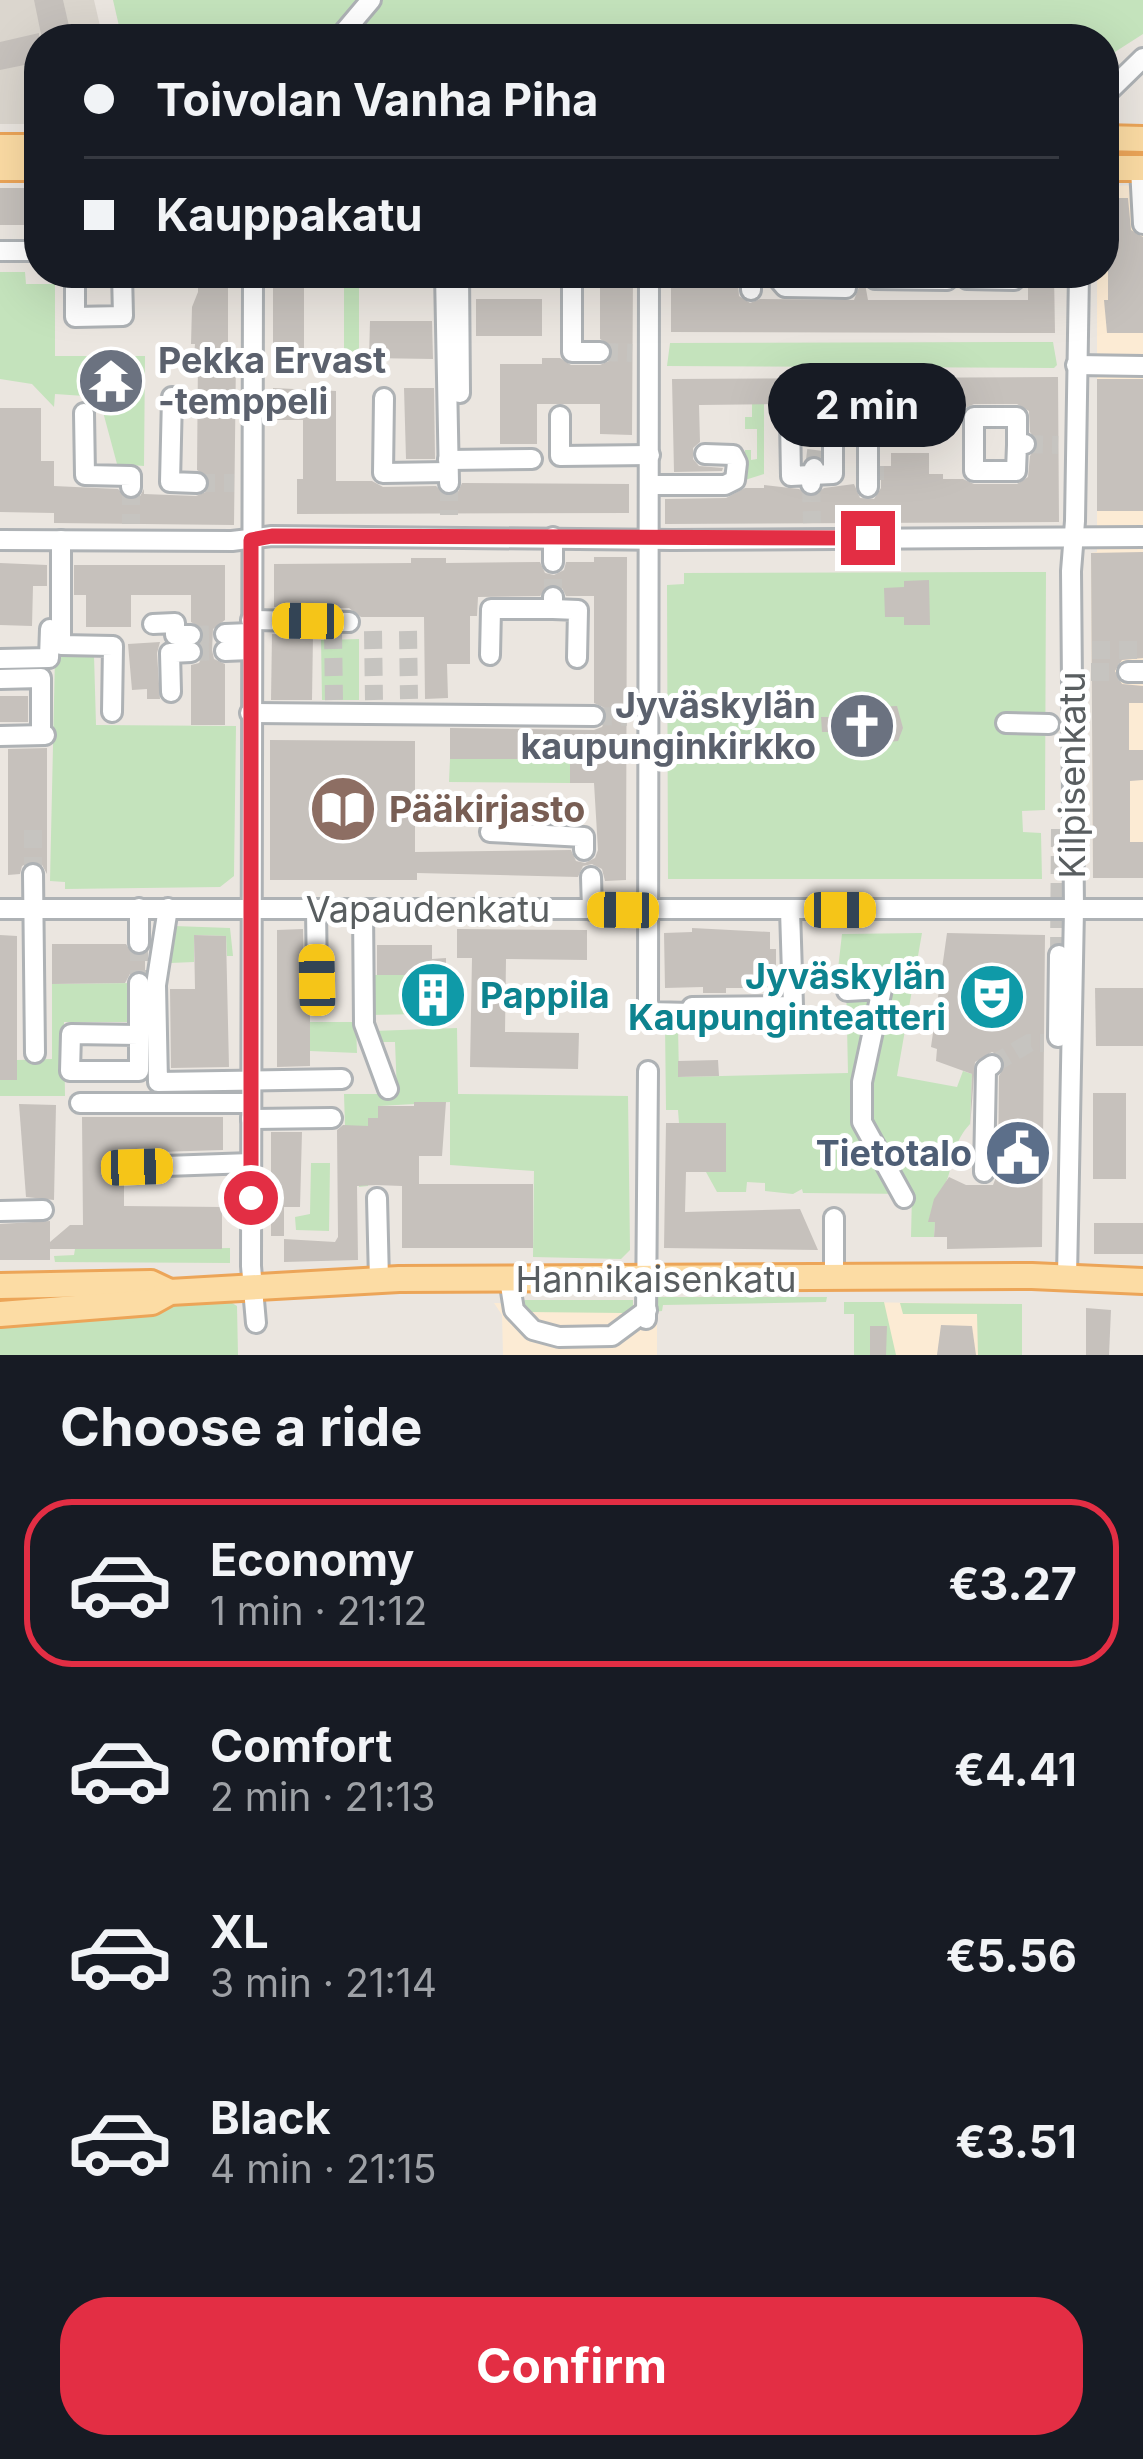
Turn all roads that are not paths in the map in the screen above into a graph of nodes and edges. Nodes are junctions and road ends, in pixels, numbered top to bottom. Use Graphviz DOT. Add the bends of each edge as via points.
graph roads {
  1 [pos="371,0"];
  2 [pos="351,24"];
  3 [pos="1143,58"];
  4 [pos="1119,81"];
  5 [pos="1142,168"];
  6 [pos="1143,224"];
  7 [pos="75,288"];
  8 [pos="122,288"];
  9 [pos="253,288"];
  10 [pos="447,288"];
  11 [pos="459,288"];
  12 [pos="572,288"];
  13 [pos="647,288"];
  14 [pos="1079,288"];
  15 [pos="600,352"];
  16 [pos="1076,365"];
  17 [pos="1143,366"];
  18 [pos="461,393"];
  19 [pos="172,397"];
  20 [pos="384,398"];
  21 [pos="84,412"];
  22 [pos="560,416"];
  23 [pos="790,419"];
  24 [pos="833,419"];
  25 [pos="875,425"];
  26 [pos="940,425"];
  27 [pos="705,454"];
  28 [pos="650,455"];
  29 [pos="532,459"];
  30 [pos="875,466"];
  31 [pos="448,472"];
  32 [pos="674,476"];
  33 [pos="650,481"];
  34 [pos="197,483"];
  35 [pos="131,487"];
  36 [pos="868,487"];
  37 [pos="553,537"];
  38 [pos="1143,537"];
  39 [pos="1079,538"];
  40 [pos="650,539"];
  41 [pos="0,540"];
  42 [pos="55,540"];
  43 [pos="251,540"];
  44 [pos="553,562"];
  45 [pos="349,622"];
  46 [pos="153,624"];
  47 [pos="250,635"];
  48 [pos="225,643"];
  49 [pos="490,655"];
  50 [pos="578,658"];
  51 [pos="0,659"];
  52 [pos="0,679"];
  53 [pos="170,692"];
  54 [pos="112,712"];
  55 [pos="250,713"];
  56 [pos="594,716"];
  57 [pos="627,717"];
  58 [pos="648,717"];
  59 [pos="1006,723"];
  60 [pos="1049,724"];
  61 [pos="0,736"];
  62 [pos="490,832"];
  63 [pos="584,850"];
  64 [pos="34,874"];
  65 [pos="591,878"];
  66 [pos="139,908"];
  67 [pos="168,908"];
  68 [pos="250,908"];
  69 [pos="0,909"];
  70 [pos="34,909"];
  71 [pos="316,909"];
  72 [pos="363,909"];
  73 [pos="1074,909"];
  74 [pos="1143,909"];
  75 [pos="592,910"];
  76 [pos="650,910"];
  77 [pos="790,910"];
  78 [pos="139,944"];
  79 [pos="1059,956"];
  80 [pos="317,980"];
  81 [pos="139,983"];
  82 [pos="847,991"];
  83 [pos="139,1035"];
  84 [pos="1057,1040"];
  85 [pos="35,1053"];
  86 [pos="992,1065"];
  87 [pos="648,1071"];
  88 [pos="251,1079"];
  89 [pos="342,1079"];
  90 [pos="388,1089"];
  91 [pos="80,1103"];
  92 [pos="251,1111"];
  93 [pos="332,1118"];
  94 [pos="251,1163"];
  95 [pos="137,1167"];
  96 [pos="984,1172"];
  97 [pos="377,1198"];
  98 [pos="904,1198"];
  99 [pos="44,1210"];
  100 [pos="0,1211"];
  101 [pos="834,1218"];
  102 [pos="1067,1277"];
  103 [pos="834,1278"];
  104 [pos="647,1279"];
  105 [pos="379,1280"];
  106 [pos="509,1280"];
  107 [pos="1143,1280"];
  108 [pos="0,1286"];
  109 [pos="252,1287"];
  110 [pos="170,1292"];
  111 [pos="0,1314"];
  112 [pos="256,1323"];
  1 -- 2 [label="street"];
  3 -- 4 [label="street"];
  5 -- 6 [label="street"];
  7 -- 8 [label="street" via="75,317 123,316"];
  9 -- 43 [label="street" via="242,483"];
  10 -- 18 [label="street"];
  11 -- 18 [label="street"];
  12 -- 15 [label="street" via="572,352"];
  13 -- 28 [label="street" via="641,352"];
  14 -- 16 [label="street, Kilpisenkatu"];
  16 -- 17 [label="street"];
  16 -- 39 [label="street, Kilpisenkatu" via="1067,445"];
  18 -- 31 [label="street"];
  19 -- 34 [label="street" via="170,482"];
  20 -- 31 [label="street" via="383,473"];
  21 -- 35 [label="street" via="86,476 131,476"];
  22 -- 28 [label="street" via="560,456"];
  23 -- 24 [label="street" via="790,476 833,474"];
  25 -- 26 [label="street"];
  25 -- 30 [label="street"];
  25 -- 36 [label="street" via="868,425"];
  27 -- 33 [label="street" via="733,455 735,480"];
  28 -- 33 [label="street"];
  29 -- 31 [label="street"];
  32 -- 33 [label="street"];
  33 -- 40 [label="street"];
  37 -- 40 [label="street"];
  37 -- 43 [label="street"];
  37 -- 44 [label="street"];
  38 -- 39 [label="street"];
  39 -- 40 [label="street" via="868,530"];
  39 -- 73 [label="street, Kilpisenkatu"];
  40 -- 58 [label="street"];
  41 -- 42 [label="street"];
  42 -- 43 [label="street" via="131,532"];
  42 -- 51 [label="street" via="50,658"];
  42 -- 54 [label="street" via="61,645 113,646"];
  43 -- 47 [label="street"];
  45 -- 47 [label="street"];
  46 -- 53 [label="street" via="175,623 175,635 191,643 170,653"];
  47 -- 48 [label="street"];
  47 -- 55 [label="street"];
  49 -- 50 [label="street" via="491,609 553,603 578,610"];
  52 -- 61 [label="street" via="41,678 43,735"];
  55 -- 56 [label="street" via="409,707"];
  55 -- 68 [label="street"];
  57 -- 58 [label="street"];
  58 -- 76 [label="street"];
  59 -- 60 [label="street"];
  62 -- 63 [label="street" via="584,837"];
  64 -- 70 [label="street"];
  65 -- 75 [label="street"];
  66 -- 67 [label="street, Vapaudenkatu"];
  66 -- 70 [label="street, Vapaudenkatu"];
  66 -- 78 [label="street"];
  67 -- 68 [label="street, Vapaudenkatu"];
  67 -- 88 [label="street" via="156,985 158,1082"];
  68 -- 71 [label="street, Vapaudenkatu"];
  68 -- 88 [label="street"];
  69 -- 70 [label="street, Vapaudenkatu"];
  70 -- 85 [label="street"];
  71 -- 72 [label="street, Vapaudenkatu"];
  71 -- 80 [label="street"];
  72 -- 75 [label="street, Vapaudenkatu"];
  72 -- 90 [label="street" via="364,1024"];
  73 -- 74 [label="street, Vapaudenkatu"];
  73 -- 77 [label="street, Vapaudenkatu"];
  73 -- 84 [label="street, Kilpisenkatu"];
  75 -- 76 [label="street, Vapaudenkatu"];
  76 -- 77 [label="street, Vapaudenkatu"];
  76 -- 77 [label="street" via="648,1012 692,1013 793,1006"];
  79 -- 84 [label="street"];
  81 -- 83 [label="street"];
  82 -- 98 [label="street" via="882,988 862,1122"];
  84 -- 102 [label="street, Kilpisenkatu"];
  86 -- 96 [label="street"];
  87 -- 104 [label="street"];
  88 -- 89 [label="street"];
  88 -- 92 [label="street"];
  91 -- 92 [label="street"];
  92 -- 93 [label="street"];
  92 -- 94 [label="street"];
  94 -- 95 [label="street"];
  94 -- 109 [label="street"];
  97 -- 105 [label="street"];
  99 -- 100 [label="street"];
  101 -- 103 [label="street"];
  102 -- 103 [label="main road, Hannikaisenkatu"];
  102 -- 107 [label="main road, Hannikaisenkatu"];
  103 -- 104 [label="main road, Hannikaisenkatu"];
  104 -- 106 [label="main road, Hannikaisenkatu"];
  104 -- 106 [label="street" via="646,1314 613,1336 544,1336 514,1310"];
  105 -- 106 [label="main road, Hannikaisenkatu"];
  105 -- 109 [label="main road, Hannikaisenkatu"];
  108 -- 110 [label="main road, Hannikaisenkatu" via="151,1283"];
  109 -- 110 [label="main road, Hannikaisenkatu"];
  109 -- 112 [label="street"];
  110 -- 111 [label="main road, Hannikaisenkatu" via="152,1302"];
}
